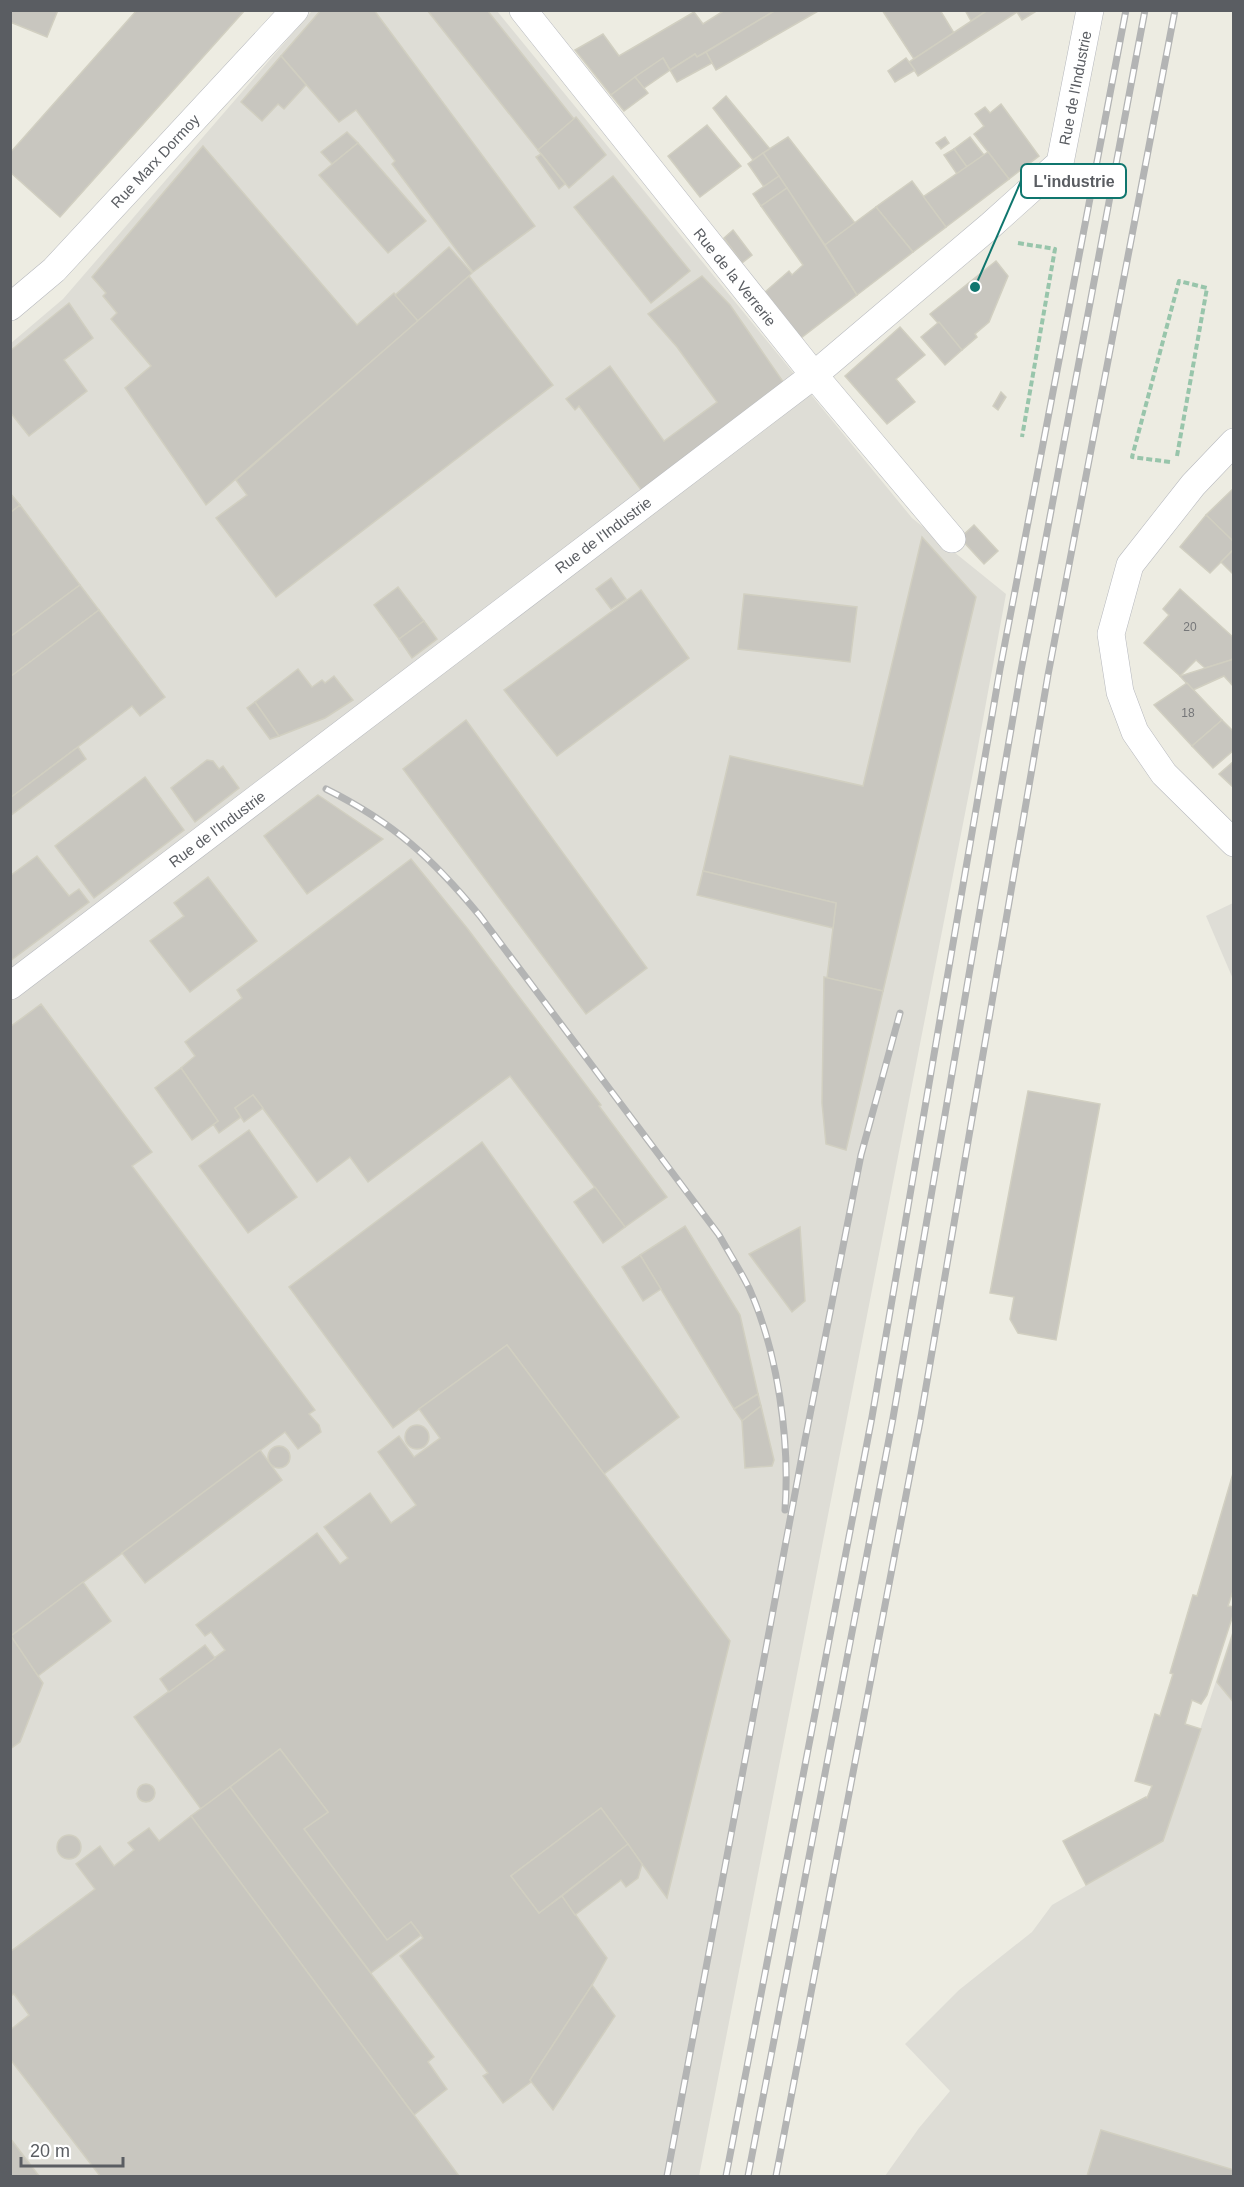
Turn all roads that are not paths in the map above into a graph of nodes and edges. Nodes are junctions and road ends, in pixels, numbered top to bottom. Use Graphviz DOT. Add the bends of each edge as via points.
graph roads {
  1 [pos="295,10"];
  2 [pos="523,10"];
  3 [pos="1090,10"];
  4 [pos="10,307"];
  5 [pos="814,375"];
  6 [pos="1233,442"];
  7 [pos="952,539"];
  8 [pos="1233,843"];
  9 [pos="10,986"];
  1 -- 4 [label="street, Rue Marx Dormoy" via="54,270"];
  2 -- 5 [label="street, Rue de la Verrerie"];
  3 -- 5 [label="street, Rue de l'Industrie" via="1060,162"];
  5 -- 7 [label="street, Rue de la Verrerie"];
  5 -- 9 [label="street, Rue de l'Industrie"];
  6 -- 8 [label="street" via="1193,485 1130,565 1111,634 1119,692 1135,732 1164,774"];
}
